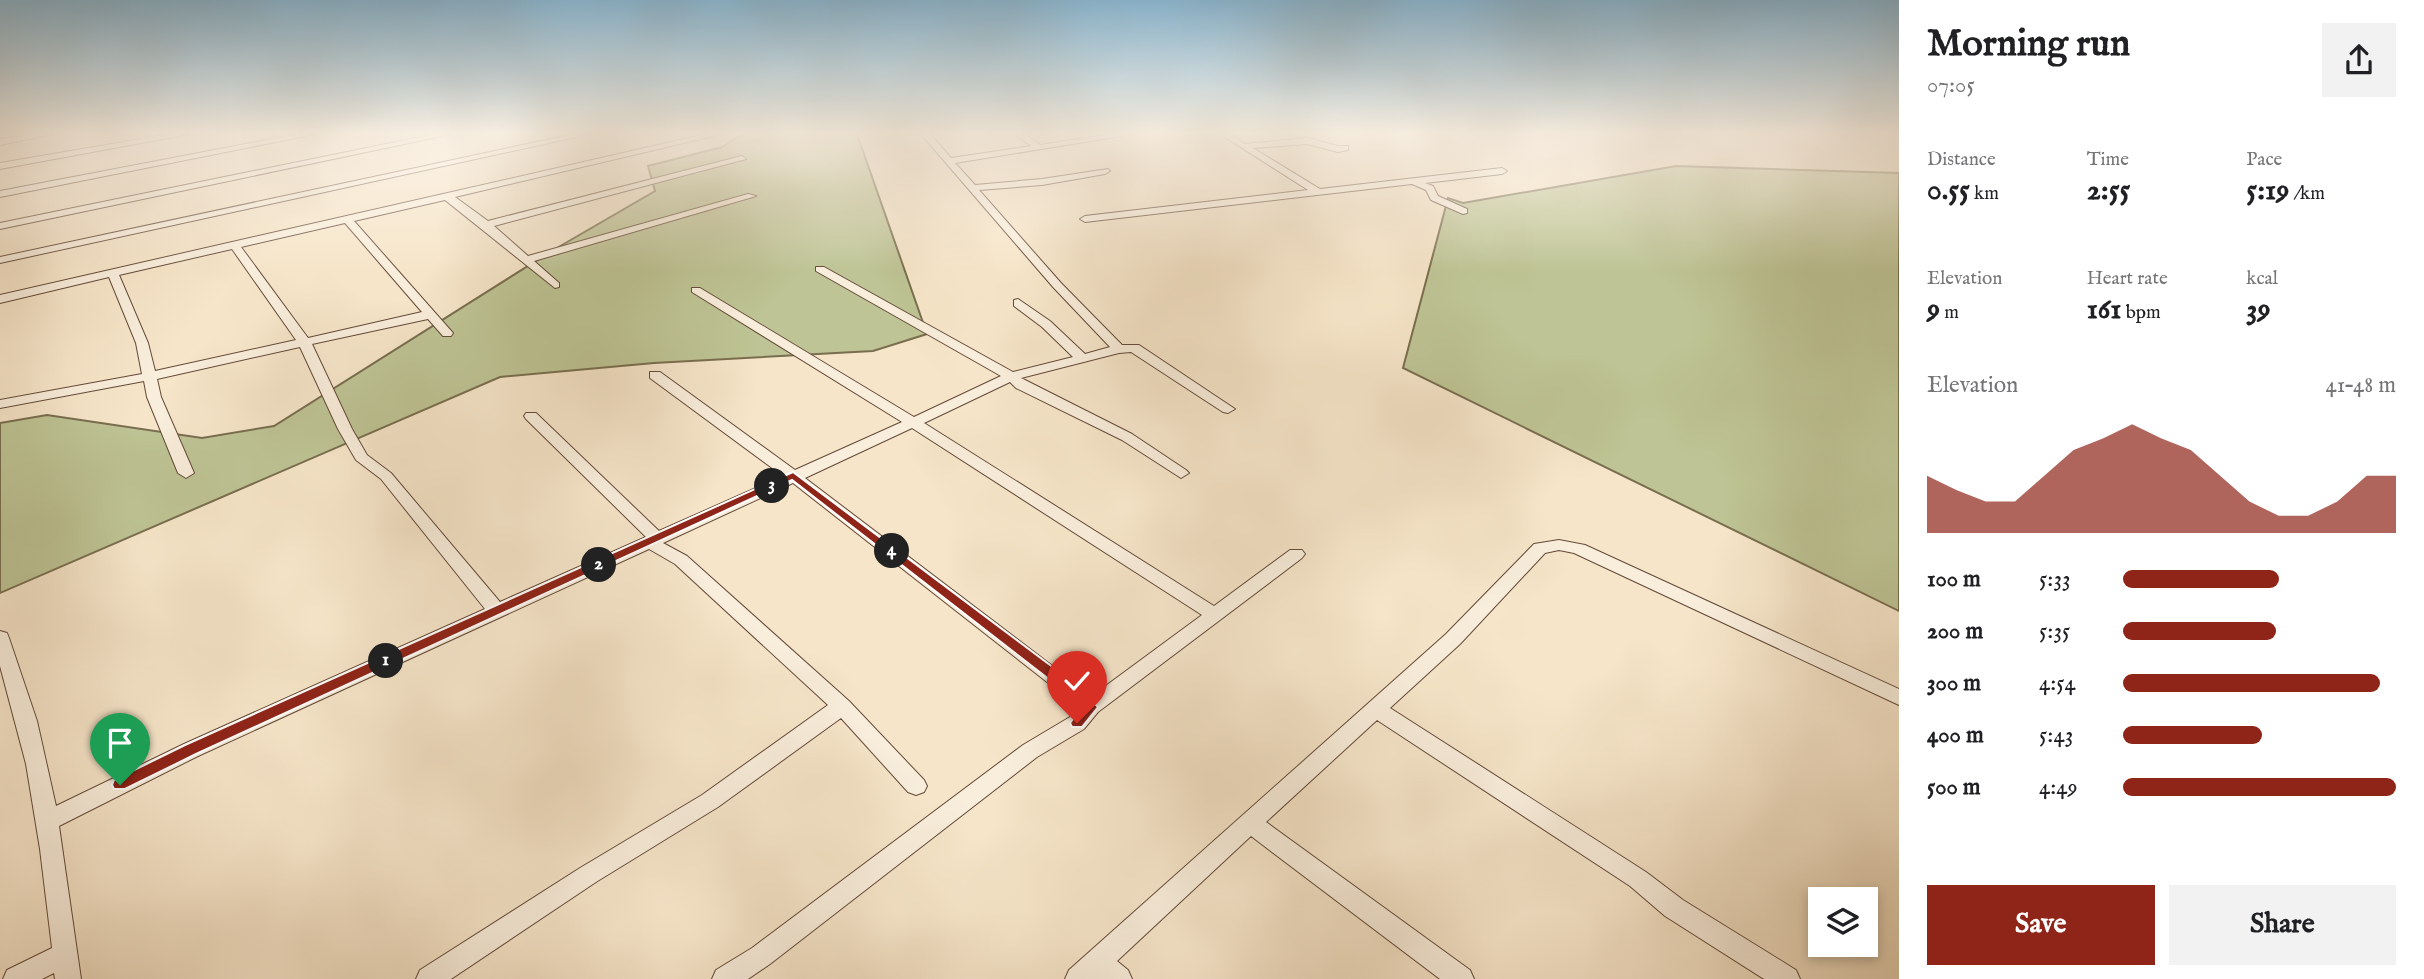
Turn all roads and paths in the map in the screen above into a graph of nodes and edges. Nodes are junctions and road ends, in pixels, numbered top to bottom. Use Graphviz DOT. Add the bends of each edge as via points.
graph roads {
  1 [pos="74,180"];
  2 [pos="226,180"];
  3 [pos="374,180"];
  4 [pos="522,180"];
  5 [pos="662,180"];
  6 [pos="963,180"];
  7 [pos="1055,180"];
  8 [pos="1298,180"];
  9 [pos="1411,180"];
  10 [pos="1414,180"];
  11 [pos="970,188"];
  12 [pos="1316,191"];
  13 [pos="0,194"];
  14 [pos="751,196"];
  15 [pos="448,197"];
  16 [pos="1463,211"];
  17 [pos="1085,219"];
  18 [pos="348,220"];
  19 [pos="486,225"];
  20 [pos="0,226"];
  21 [pos="235,246"];
  22 [pos="0,260"];
  23 [pos="526,260"];
  24 [pos="820,269"];
  25 [pos="113,274"];
  26 [pos="555,285"];
  27 [pos="696,290"];
  28 [pos="0,299"];
  29 [pos="1018,303"];
  30 [pos="432,314"];
  31 [pos="447,333"];
  32 [pos="304,341"];
  33 [pos="1119,349"];
  34 [pos="1083,358"];
  35 [pos="654,374"];
  36 [pos="151,376"];
  37 [pos="1011,376"];
  38 [pos="0,404"];
  39 [pos="1228,409"];
  40 [pos="531,416"];
  41 [pos="912,423"];
  42 [pos="186,472"];
  43 [pos="1181,473"];
  44 [pos="793,476"];
  45 [pos="653,540"];
  46 [pos="1297,554"];
  47 [pos="496,611"];
  48 [pos="1215,615"];
  49 [pos="0,638"];
  50 [pos="1899,698"];
  51 [pos="842,706"];
  52 [pos="1091,707"];
  53 [pos="1375,708"];
  54 [pos="916,786"];
  55 [pos="49,820"];
  56 [pos="1250,823"];
  57 [pos="1098,961"];
  58 [pos="66,966"];
  59 [pos="16,979"];
  60 [pos="429,979"];
  61 [pos="725,979"];
  62 [pos="1078,979"];
  63 [pos="1119,979"];
  64 [pos="1461,979"];
  65 [pos="1787,979"];
  1 -- 13 [label="street"];
  2 -- 20 [label="street"];
  3 -- 22 [label="street"];
  4 -- 15 [label="street"];
  5 -- 19 [label="street"];
  6 -- 11 [label="street"];
  7 -- 11 [label="street"];
  8 -- 12 [label="street"];
  9 -- 10 [label="street"];
  9 -- 12 [label="street"];
  9 -- 16 [label="street" via="1430,188 1434,198"];
  11 -- 33 [label="street"];
  12 -- 17 [label="street"];
  14 -- 23 [label="street"];
  15 -- 18 [label="street"];
  15 -- 19 [label="street"];
  18 -- 21 [label="street"];
  18 -- 30 [label="street"];
  19 -- 23 [label="street"];
  21 -- 25 [label="street"];
  21 -- 32 [label="street"];
  23 -- 26 [label="street"];
  24 -- 37 [label="street"];
  25 -- 28 [label="street"];
  25 -- 36 [label="street"];
  27 -- 41 [label="street"];
  29 -- 34 [label="street"];
  30 -- 31 [label="street"];
  30 -- 32 [label="street"];
  32 -- 36 [label="street"];
  32 -- 47 [label="street" via="362,460 386,477"];
  33 -- 34 [label="street"];
  33 -- 39 [label="street" via="1134,348"];
  34 -- 37 [label="street"];
  35 -- 44 [label="street"];
  36 -- 38 [label="street"];
  36 -- 42 [label="street" via="154,397"];
  37 -- 41 [label="street"];
  37 -- 43 [label="street" via="1126,437"];
  40 -- 45 [label="street"];
  41 -- 44 [label="street"];
  41 -- 48 [label="street"];
  44 -- 45 [label="street"];
  44 -- 52 [label="street"];
  45 -- 47 [label="street"];
  45 -- 51 [label="street"];
  46 -- 48 [label="street"];
  47 -- 55 [label="street"];
  48 -- 52 [label="street"];
  49 -- 55 [label="street" via="18,686"];
  50 -- 53 [label="street" via="1578,549 1559,545 1540,548 1453,639"];
  51 -- 54 [label="street"];
  51 -- 60 [label="street" via="710,801"];
  52 -- 61 [label="street" via="1077,723 1030,751"];
  53 -- 56 [label="street"];
  53 -- 65 [label="street"];
  55 -- 58 [label="street"];
  56 -- 57 [label="street"];
  56 -- 64 [label="street"];
  57 -- 62 [label="street"];
  57 -- 63 [label="street"];
  58 -- 59 [label="street"];
}
